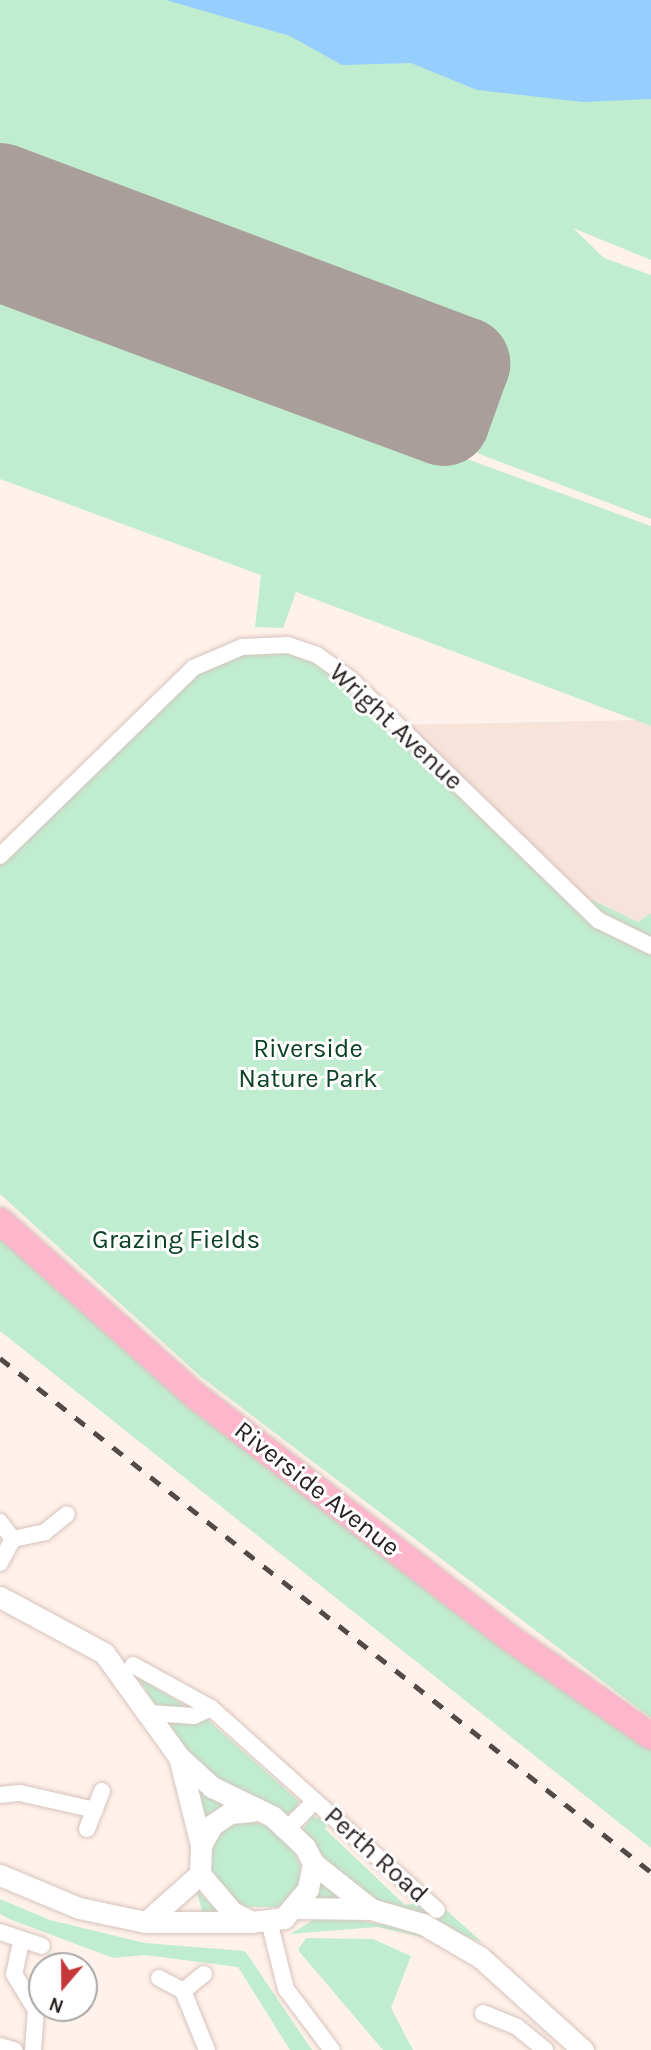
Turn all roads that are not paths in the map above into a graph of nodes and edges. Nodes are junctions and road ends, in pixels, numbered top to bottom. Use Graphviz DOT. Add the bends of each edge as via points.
graph roads {
  1 [pos="0,856"];
  2 [pos="651,946"];
  3 [pos="0,1221"];
  4 [pos="66,1514"];
  5 [pos="0,1522"];
  6 [pos="13,1539"];
  7 [pos="0,1563"];
  8 [pos="0,1597"];
  9 [pos="133,1665"];
  10 [pos="211,1708"];
  11 [pos="151,1713"];
  12 [pos="651,1735"];
  13 [pos="179,1757"];
  14 [pos="102,1791"];
  15 [pos="0,1795"];
  16 [pos="315,1801"];
  17 [pos="95,1810"];
  18 [pos="252,1811"];
  19 [pos="288,1828"];
  20 [pos="87,1829"];
  21 [pos="201,1845"];
  22 [pos="313,1863"];
  23 [pos="200,1874"];
  24 [pos="0,1875"];
  25 [pos="297,1908"];
  26 [pos="371,1909"];
  27 [pos="437,1910"];
  28 [pos="260,1921"];
  29 [pos="146,1922"];
  30 [pos="0,1932"];
  31 [pos="21,1942"];
  32 [pos="42,1947"];
  33 [pos="204,1974"];
  34 [pos="159,1978"];
  35 [pos="183,1991"];
  36 [pos="483,2013"];
  37 [pos="0,2046"];
  38 [pos="14,2050"];
  39 [pos="33,2050"];
  40 [pos="207,2050"];
  41 [pos="332,2050"];
  42 [pos="545,2050"];
  43 [pos="583,2050"];
  1 -- 2 [label="street, Wright Avenue" via="193,668 242,648 288,645 317,655 350,679 598,920"];
  3 -- 12 [label="main road, Riverside Avenue" via="197,1397 510,1638"];
  4 -- 6 [label="street" via="45,1532"];
  5 -- 6 [label="street"];
  6 -- 7 [label="street"];
  8 -- 11 [label="street, Perth Road" via="104,1653"];
  9 -- 10 [label="street, Perth Road"];
  10 -- 11 [label="street" via="194,1716"];
  10 -- 16 [label="street, Perth Road"];
  11 -- 13 [label="street, Perth Road"];
  13 -- 18 [label="street, Perth Road"];
  13 -- 21 [label="street, Perth Road"];
  14 -- 17 [label="street"];
  15 -- 17 [label="street" via="20,1793"];
  16 -- 19 [label="street, Perth Road"];
  16 -- 27 [label="street, Perth Road"];
  17 -- 20 [label="street"];
  18 -- 19 [label="street, Perth Road"];
  18 -- 21 [label="street" via="229,1813 212,1825"];
  19 -- 22 [label="street, Perth Road"];
  21 -- 23 [label="street, Perth Road"];
  22 -- 25 [label="street, Perth Road"];
  22 -- 26 [label="street, Perth Road"];
  23 -- 28 [label="street" via="214,1897"];
  23 -- 29 [label="street"];
  24 -- 29 [label="street" via="79,1908"];
  25 -- 26 [label="street, Perth Road"];
  25 -- 28 [label="street, Perth Road"];
  26 -- 43 [label="street, Perth Road" via="424,1924 480,1957"];
  28 -- 29 [label="street"];
  28 -- 41 [label="street" via="283,1983"];
  30 -- 31 [label="street"];
  31 -- 32 [label="street"];
  31 -- 39 [label="street" via="14,1974 36,2010"];
  33 -- 35 [label="street"];
  34 -- 35 [label="street"];
  35 -- 40 [label="street"];
  36 -- 42 [label="street" via="517,2027"];
  37 -- 38 [label="street"];
}
